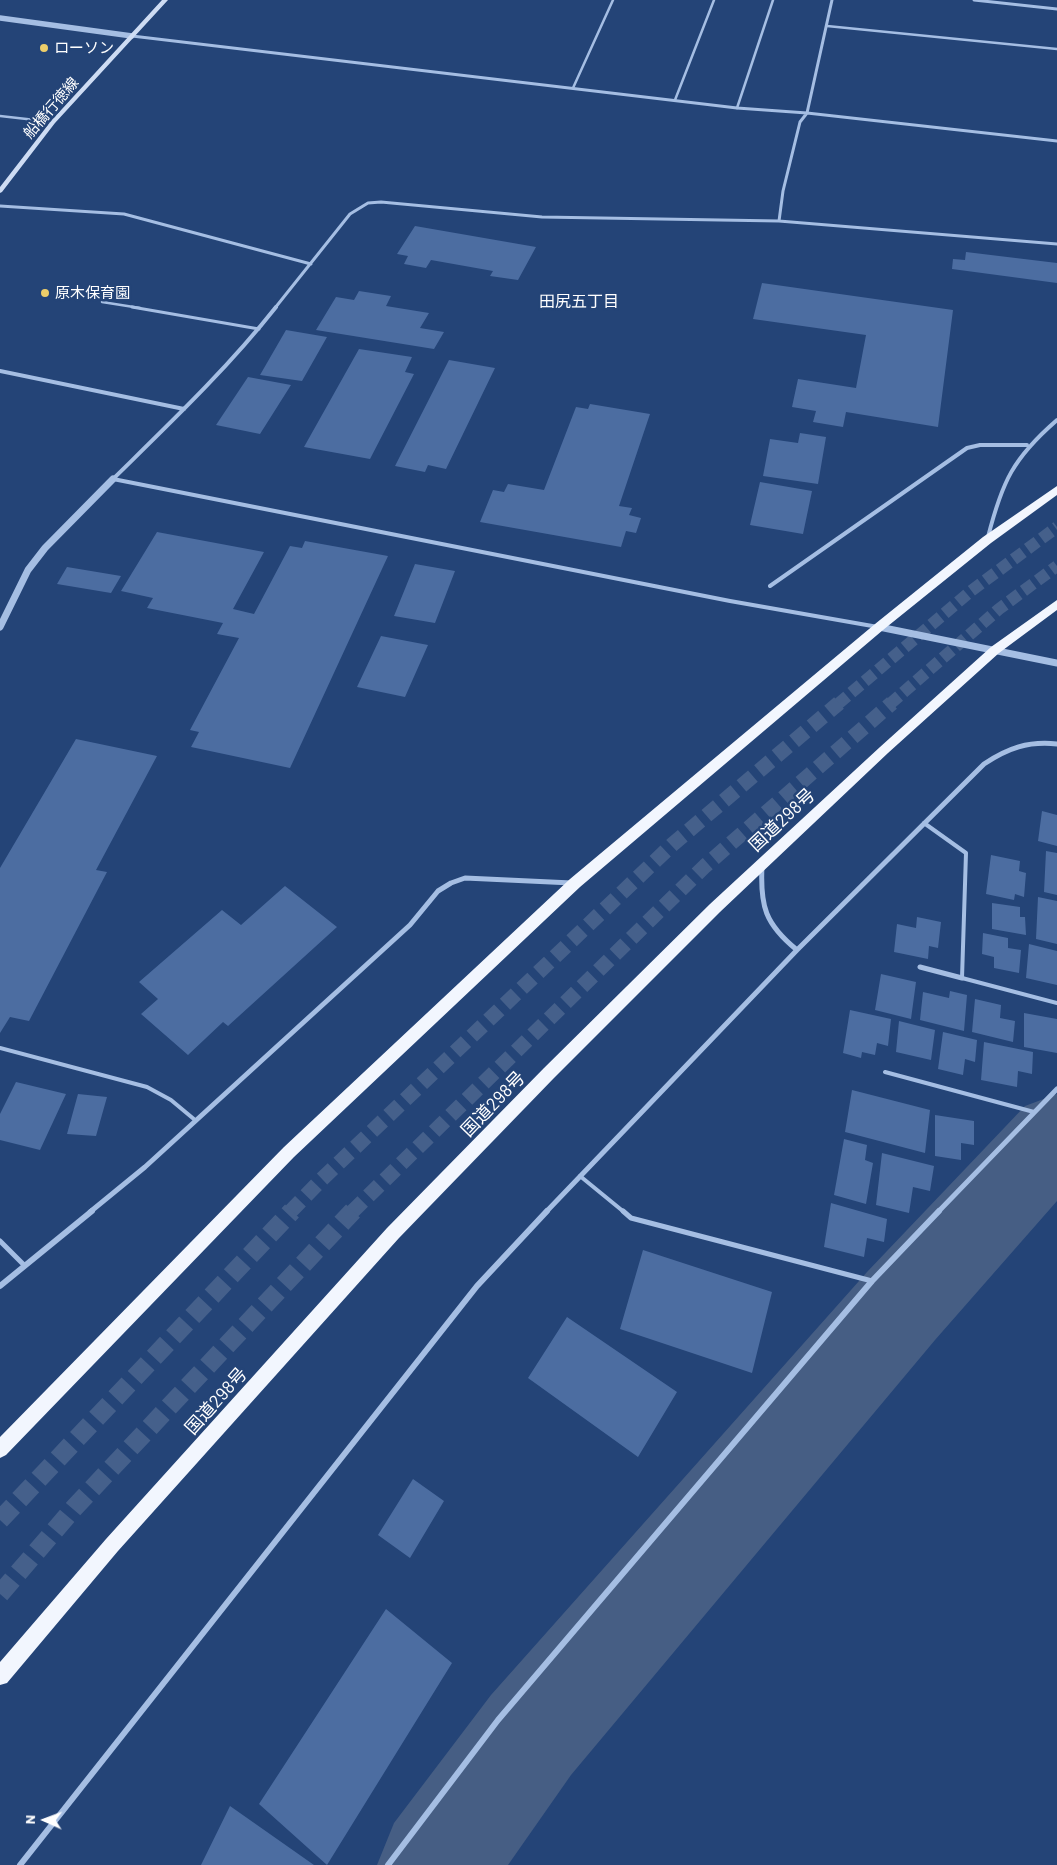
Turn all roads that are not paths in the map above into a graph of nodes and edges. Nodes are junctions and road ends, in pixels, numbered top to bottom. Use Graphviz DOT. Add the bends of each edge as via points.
graph roads {
  1 [pos="165,0"];
  2 [pos="613,0"];
  3 [pos="714,0"];
  4 [pos="773,0"];
  5 [pos="832,0"];
  6 [pos="974,0"];
  7 [pos="1057,9"];
  8 [pos="0,18"];
  9 [pos="827,26"];
  10 [pos="132,36"];
  11 [pos="1057,49"];
  12 [pos="573,88"];
  13 [pos="675,100"];
  14 [pos="737,108"];
  15 [pos="807,113"];
  16 [pos="0,116"];
  17 [pos="53,122"];
  18 [pos="1057,142"];
  19 [pos="0,191"];
  20 [pos="0,206"];
  21 [pos="780,221"];
  22 [pos="1057,244"];
  23 [pos="311,264"];
  24 [pos="102,302"];
  25 [pos="259,329"];
  26 [pos="0,371"];
  27 [pos="184,409"];
  28 [pos="1057,420"];
  29 [pos="1027,445"];
  30 [pos="113,479"];
  31 [pos="1057,490"];
  32 [pos="987,540"];
  33 [pos="770,586"];
  34 [pos="1057,604"];
  35 [pos="0,626"];
  36 [pos="879,627"];
  37 [pos="995,650"];
  38 [pos="1057,662"];
  39 [pos="1057,744"];
  40 [pos="924,823"];
  41 [pos="762,864"];
  42 [pos="575,883"];
  43 [pos="798,950"];
  44 [pos="920,967"];
  45 [pos="962,978"];
  46 [pos="1057,1003"];
  47 [pos="0,1048"];
  48 [pos="886,1072"];
  49 [pos="1057,1089"];
  50 [pos="1034,1112"];
  51 [pos="194,1120"];
  52 [pos="580,1176"];
  53 [pos="0,1241"];
  54 [pos="24,1265"];
  55 [pos="872,1281"];
  56 [pos="0,1286"];
  57 [pos="0,1449"];
  58 [pos="0,1676"];
  59 [pos="20,1865"];
  60 [pos="388,1865"];
  1 -- 10 [label="main road, 船橋行徳線"];
  2 -- 12 [label="lane"];
  3 -- 13 [label="lane"];
  4 -- 14 [label="lane"];
  5 -- 9 [label="street"];
  6 -- 7 [label="street"];
  8 -- 10 [label="street"];
  9 -- 11 [label="lane"];
  9 -- 15 [label="street"];
  10 -- 12 [label="street"];
  10 -- 17 [label="main road, 船橋行徳線"];
  12 -- 13 [label="street"];
  13 -- 14 [label="street"];
  14 -- 15 [label="street"];
  15 -- 18 [label="street"];
  15 -- 21 [label="street" via="800,122 783,191"];
  16 -- 17 [label="lane"];
  17 -- 19 [label="main road, 船橋行徳線"];
  20 -- 23 [label="street" via="124,214"];
  21 -- 22 [label="street"];
  21 -- 23 [label="street" via="542,217 368,203 350,214"];
  23 -- 25 [label="street"];
  24 -- 25 [label="lane"];
  25 -- 27 [label="street"];
  26 -- 27 [label="street"];
  27 -- 30 [label="street"];
  28 -- 29 [label="street"];
  29 -- 32 [label="street" via="1005,478"];
  29 -- 33 [label="street" via="967,448"];
  30 -- 35 [label="street" via="45,548 23,579"];
  30 -- 36 [label="street"];
  31 -- 32 [label="highway"];
  32 -- 36 [label="highway"];
  34 -- 37 [label="highway, 国道298号"];
  36 -- 37 [label="street"];
  36 -- 42 [label="highway"];
  37 -- 38 [label="street"];
  37 -- 41 [label="highway, 国道298号"];
  39 -- 40 [label="street" via="1027,743 1004,750 984,764"];
  40 -- 43 [label="street"];
  40 -- 45 [label="lane" via="966,853"];
  41 -- 43 [label="street" via="760,895 768,920 784,940"];
  41 -- 58 [label="highway, 国道298号" via="549,1073 393,1233 119,1537"];
  42 -- 51 [label="street" via="538,884 466,877 442,887 424,903 410,925"];
  42 -- 57 [label="highway" via="289,1152"];
  43 -- 52 [label="street"];
  44 -- 45 [label="street"];
  45 -- 46 [label="lane"];
  47 -- 51 [label="lane" via="147,1087 170,1100"];
  48 -- 50 [label="lane"];
  49 -- 50 [label="street"];
  50 -- 55 [label="street"];
  51 -- 54 [label="street" via="110,1198"];
  52 -- 55 [label="lane" via="631,1218"];
  52 -- 59 [label="street" via="478,1286"];
  53 -- 54 [label="lane"];
  54 -- 56 [label="street"];
  55 -- 60 [label="street" via="498,1720"];
}
